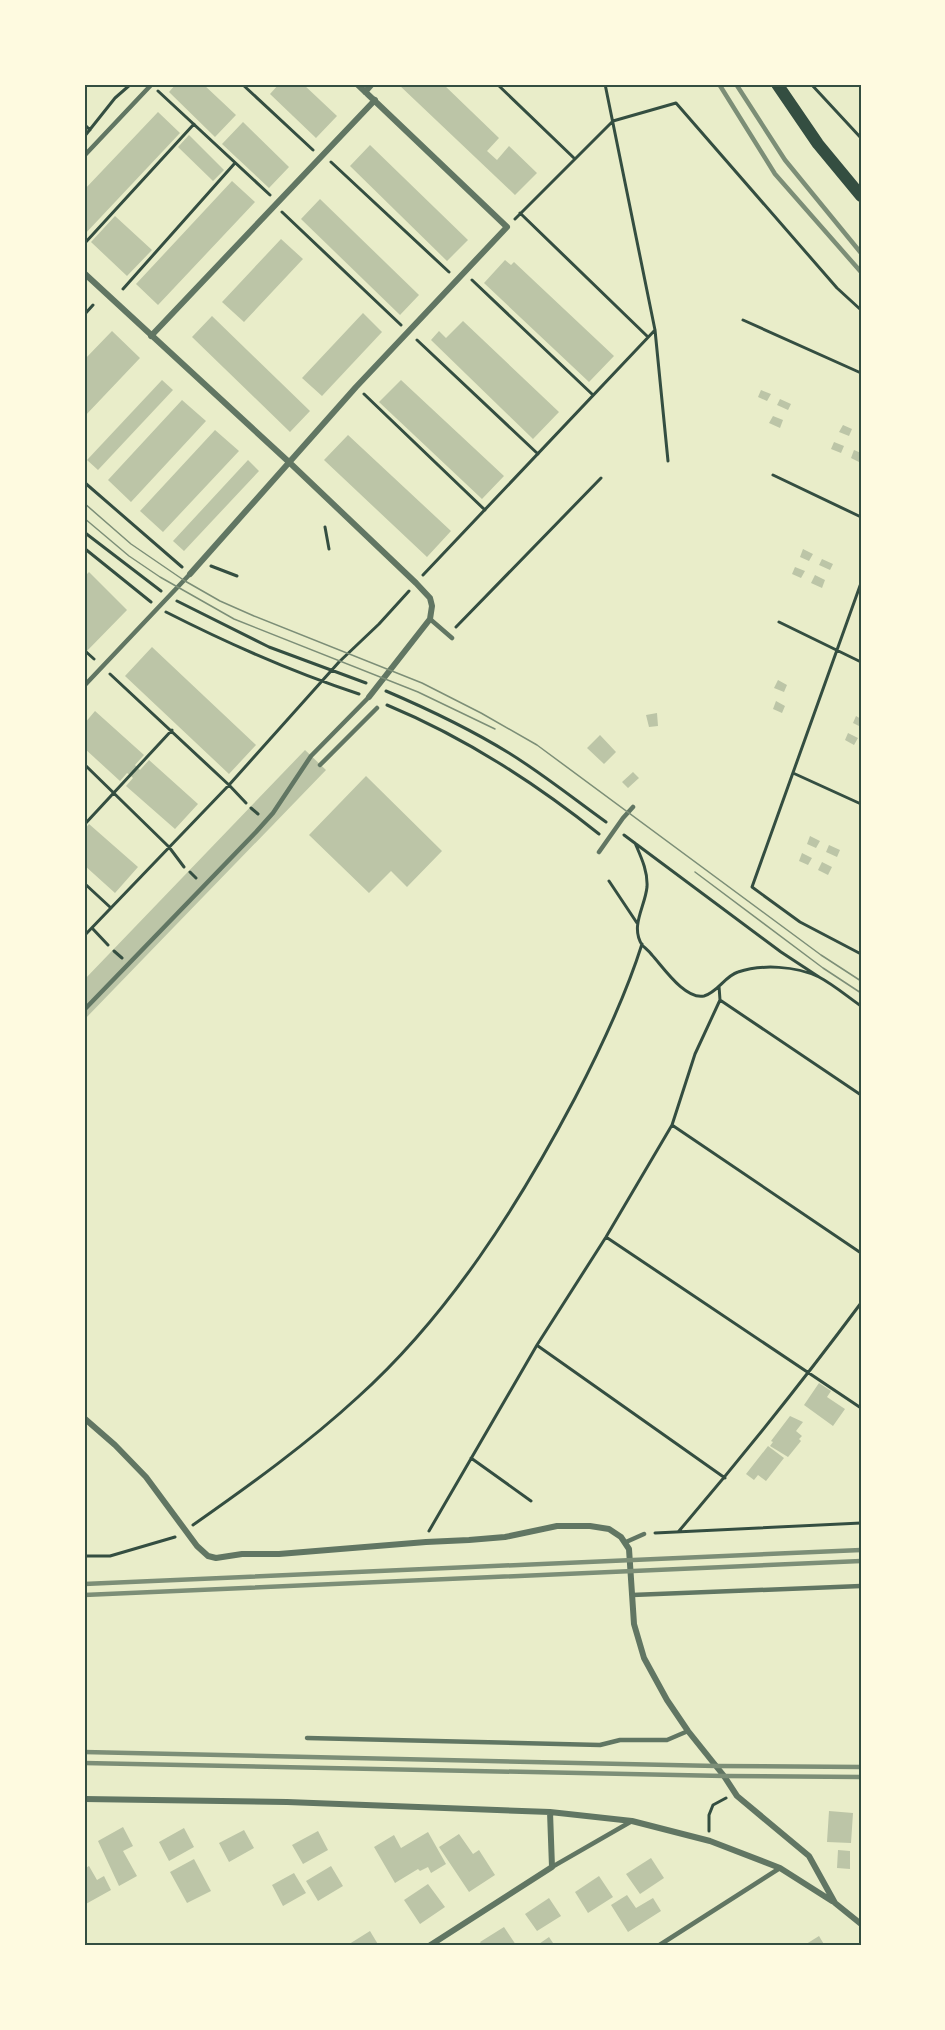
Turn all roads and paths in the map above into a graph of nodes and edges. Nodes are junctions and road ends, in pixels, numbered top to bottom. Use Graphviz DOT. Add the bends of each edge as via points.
graph roads {
  1 [pos="131,84"];
  2 [pos="242,84"];
  3 [pos="357,84"];
  4 [pos="372,84"];
  5 [pos="497,84"];
  6 [pos="605,84"];
  7 [pos="777,84"];
  8 [pos="811,84"];
  9 [pos="152,85"];
  10 [pos="365,92"];
  11 [pos="375,100"];
  12 [pos="613,121"];
  13 [pos="194,124"];
  14 [pos="84,137"];
  15 [pos="861,138"];
  16 [pos="84,156"];
  17 [pos="322,156"];
  18 [pos="574,159"];
  19 [pos="236,163"];
  20 [pos="861,196"];
  21 [pos="276,204"];
  22 [pos="520,213"];
  23 [pos="507,227"];
  24 [pos="84,244"];
  25 [pos="464,272"];
  26 [pos="84,273"];
  27 [pos="457,280"];
  28 [pos="123,289"];
  29 [pos="93,305"];
  30 [pos="861,310"];
  31 [pos="84,315"];
  32 [pos="743,320"];
  33 [pos="655,330"];
  34 [pos="408,332"];
  35 [pos="151,336"];
  36 [pos="648,337"];
  37 [pos="861,373"];
  38 [pos="356,387"];
  39 [pos="594,395"];
  40 [pos="538,454"];
  41 [pos="668,461"];
  42 [pos="290,463"];
  43 [pos="773,475"];
  44 [pos="601,478"];
  45 [pos="84,482"];
  46 [pos="485,510"];
  47 [pos="861,517"];
  48 [pos="325,527"];
  49 [pos="84,532"];
  50 [pos="329,549"];
  51 [pos="200,562"];
  52 [pos="190,574"];
  53 [pos="237,576"];
  54 [pos="861,582"];
  55 [pos="416,583"];
  56 [pos="170,597"];
  57 [pos="430,619"];
  58 [pos="779,622"];
  59 [pos="450,637"];
  60 [pos="84,650"];
  61 [pos="837,651"];
  62 [pos="861,662"];
  63 [pos="103,666"];
  64 [pos="332,670"];
  65 [pos="84,686"];
  66 [pos="376,687"];
  67 [pos="369,697"];
  68 [pos="376,708"];
  69 [pos="172,730"];
  70 [pos="84,764"];
  71 [pos="320,765"];
  72 [pos="793,773"];
  73 [pos="230,785"];
  74 [pos="114,792"];
  75 [pos="246,803"];
  76 [pos="861,804"];
  77 [pos="633,807"];
  78 [pos="84,825"];
  79 [pos="616,829"];
  80 [pos="634,842"];
  81 [pos="168,848"];
  82 [pos="599,852"];
  83 [pos="184,867"];
  84 [pos="609,880"];
  85 [pos="84,883"];
  86 [pos="111,908"];
  87 [pos="637,923"];
  88 [pos="93,927"];
  89 [pos="84,936"];
  90 [pos="642,944"];
  91 [pos="108,945"];
  92 [pos="861,954"];
  93 [pos="819,977"];
  94 [pos="719,986"];
  95 [pos="720,1000"];
  96 [pos="861,1006"];
  97 [pos="84,1010"];
  98 [pos="861,1095"];
  99 [pos="672,1125"];
  100 [pos="606,1237"];
  101 [pos="861,1253"];
  102 [pos="861,1303"];
  103 [pos="537,1346"];
  104 [pos="809,1373"];
  105 [pos="861,1408"];
  106 [pos="84,1418"];
  107 [pos="471,1458"];
  108 [pos="725,1478"];
  109 [pos="531,1501"];
  110 [pos="861,1524"];
  111 [pos="185,1530"];
  112 [pos="679,1531"];
  113 [pos="644,1534"];
  114 [pos="426,1542"];
  115 [pos="626,1542"];
  116 [pos="84,1556"];
  117 [pos="861,1586"];
  118 [pos="632,1594"];
  119 [pos="688,1731"];
  120 [pos="307,1738"];
  121 [pos="737,1796"];
  122 [pos="84,1798"];
  123 [pos="550,1812"];
  124 [pos="632,1821"];
  125 [pos="710,1841"];
  126 [pos="552,1867"];
  127 [pos="780,1868"];
  128 [pos="835,1903"];
  129 [pos="861,1924"];
  130 [pos="429,1946"];
  131 [pos="658,1946"];
  1 -- 14 [label="path"];
  2 -- 17 [label="path"];
  3 -- 10 [label="street"];
  4 -- 10 [label="street"];
  5 -- 18 [label="path"];
  6 -- 12 [label="path"];
  7 -- 20 [label="main road" via="818,144"];
  8 -- 15 [label="path"];
  9 -- 13 [label="path"];
  9 -- 16 [label="lane"];
  10 -- 11 [label="street"];
  11 -- 17 [label="street"];
  11 -- 23 [label="street"];
  12 -- 18 [label="path"];
  12 -- 30 [label="path" via="676,103 830,280"];
  12 -- 33 [label="path"];
  13 -- 19 [label="path"];
  13 -- 24 [label="path"];
  17 -- 21 [label="street"];
  17 -- 27 [label="path"];
  18 -- 22 [label="path"];
  19 -- 21 [label="path"];
  19 -- 28 [label="path"];
  21 -- 34 [label="path"];
  21 -- 35 [label="street"];
  22 -- 23 [label="path"];
  22 -- 36 [label="path"];
  23 -- 25 [label="street"];
  25 -- 27 [label="street"];
  25 -- 39 [label="path"];
  26 -- 35 [label="street"];
  27 -- 34 [label="street"];
  29 -- 31 [label="path"];
  32 -- 37 [label="path"];
  33 -- 36 [label="path"];
  33 -- 41 [label="path"];
  34 -- 38 [label="street"];
  34 -- 40 [label="path"];
  35 -- 42 [label="street"];
  36 -- 39 [label="path"];
  38 -- 42 [label="street"];
  38 -- 46 [label="path"];
  39 -- 40 [label="path"];
  40 -- 46 [label="path"];
  42 -- 51 [label="street"];
  42 -- 55 [label="street"];
  43 -- 47 [label="path"];
  44 -- 59 [label="path"];
  45 -- 52 [label="path"];
  46 -- 55 [label="path"];
  48 -- 50 [label="path"];
  49 -- 56 [label="path"];
  51 -- 52 [label="street"];
  51 -- 53 [label="path"];
  52 -- 56 [label="lane"];
  54 -- 61 [label="path"];
  55 -- 57 [label="street" via="430,598"];
  55 -- 64 [label="path"];
  56 -- 63 [label="lane"];
  56 -- 64 [label="path" via="269,647"];
  57 -- 59 [label="lane"];
  57 -- 66 [label="street"];
  58 -- 61 [label="path"];
  60 -- 63 [label="path"];
  61 -- 62 [label="path"];
  61 -- 72 [label="path"];
  63 -- 65 [label="lane"];
  63 -- 69 [label="path"];
  64 -- 66 [label="path"];
  64 -- 73 [label="path"];
  66 -- 67 [label="street"];
  66 -- 79 [label="path" via="489,741"];
  67 -- 97 [label="lane" via="311,756 273,813"];
  68 -- 71 [label="lane"];
  69 -- 73 [label="path"];
  69 -- 74 [label="path"];
  70 -- 74 [label="path"];
  72 -- 76 [label="path"];
  72 -- 92 [label="path" via="752,886 800,922"];
  73 -- 75 [label="path"];
  73 -- 81 [label="path"];
  74 -- 78 [label="path"];
  74 -- 81 [label="path"];
  77 -- 79 [label="lane"];
  79 -- 80 [label="path"];
  79 -- 82 [label="lane"];
  80 -- 87 [label="path" via="644,862 647,888"];
  80 -- 93 [label="path"];
  81 -- 83 [label="path"];
  81 -- 86 [label="path"];
  84 -- 87 [label="path"];
  85 -- 86 [label="path"];
  86 -- 88 [label="path"];
  87 -- 90 [label="path"];
  88 -- 89 [label="path"];
  88 -- 91 [label="path"];
  90 -- 94 [label="path" via="687,990 703,996"];
  90 -- 111 [label="path" via="600,1050 525,1188 425,1329 359,1397"];
  93 -- 94 [label="path" via="781,968 755,968 737,972"];
  93 -- 96 [label="path"];
  94 -- 95 [label="path"];
  95 -- 98 [label="path"];
  95 -- 99 [label="path" via="695,1054"];
  99 -- 100 [label="path"];
  99 -- 101 [label="path"];
  100 -- 103 [label="path"];
  100 -- 104 [label="path"];
  102 -- 104 [label="path"];
  103 -- 107 [label="path"];
  103 -- 108 [label="path"];
  104 -- 105 [label="path"];
  104 -- 108 [label="path"];
  106 -- 111 [label="street" via="146,1478"];
  107 -- 109 [label="path"];
  107 -- 114 [label="path" via="430,1528"];
  108 -- 112 [label="path"];
  110 -- 112 [label="path"];
  111 -- 114 [label="street" via="202,1552 216,1558"];
  111 -- 116 [label="path" via="172,1539 110,1556"];
  112 -- 113 [label="path"];
  113 -- 115 [label="lane"];
  114 -- 115 [label="street" via="505,1537 557,1526 590,1526 609,1529"];
  115 -- 118 [label="street"];
  117 -- 118 [label="lane"];
  118 -- 119 [label="street" via="634,1624 644,1658"];
  119 -- 120 [label="lane" via="667,1740 620,1740 600,1745"];
  119 -- 121 [label="street"];
  121 -- 125 [label="path" via="713,1805 709,1815"];
  121 -- 128 [label="street" via="809,1856"];
  122 -- 123 [label="street"];
  123 -- 124 [label="street"];
  123 -- 126 [label="street"];
  124 -- 125 [label="street"];
  124 -- 126 [label="lane"];
  125 -- 127 [label="street"];
  126 -- 130 [label="street"];
  127 -- 128 [label="street"];
  127 -- 131 [label="lane"];
  128 -- 129 [label="street"];
}
